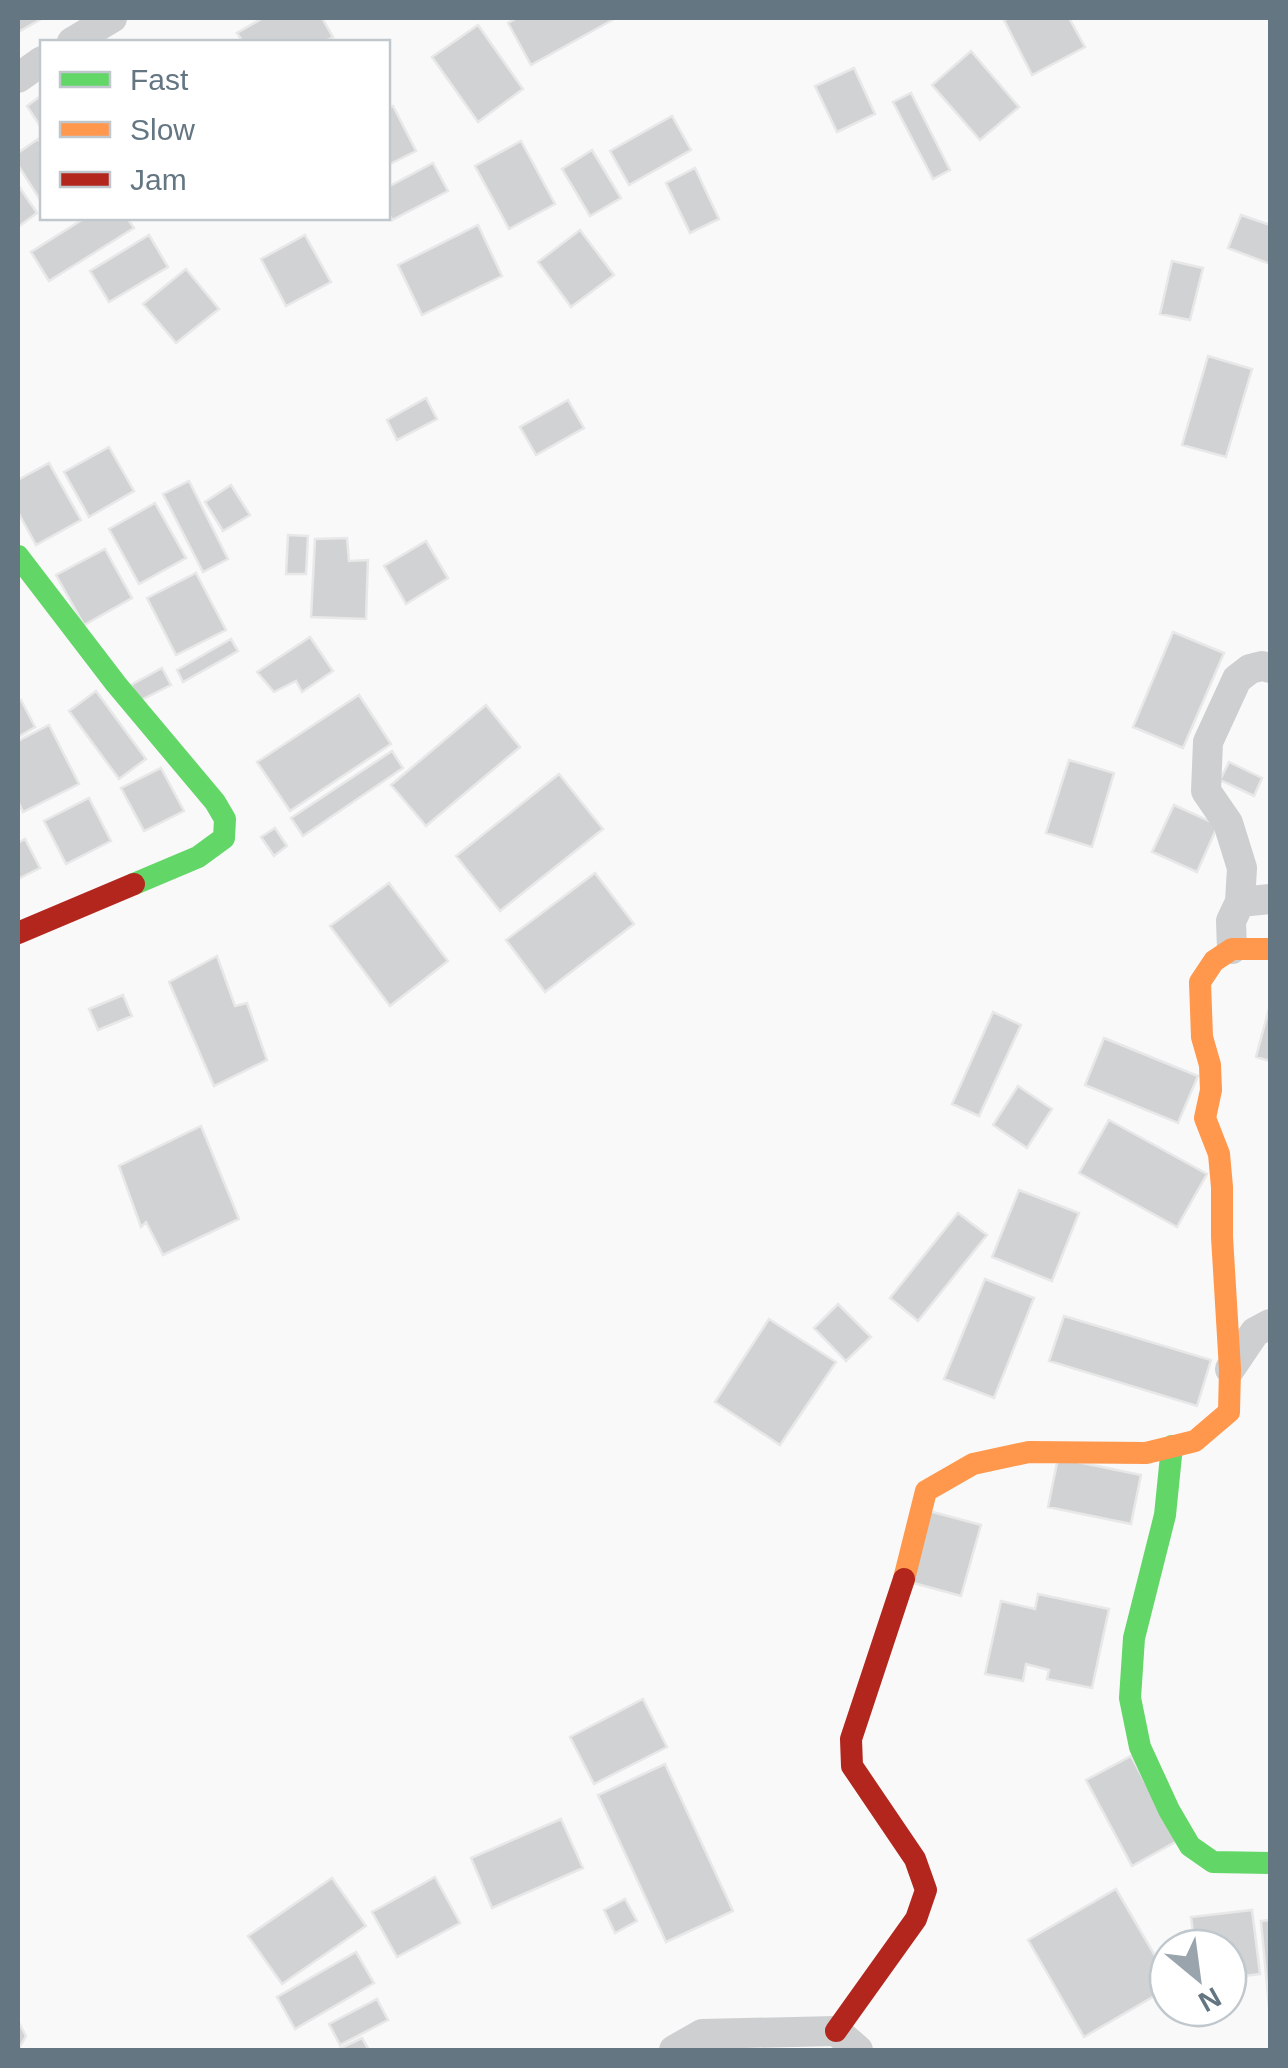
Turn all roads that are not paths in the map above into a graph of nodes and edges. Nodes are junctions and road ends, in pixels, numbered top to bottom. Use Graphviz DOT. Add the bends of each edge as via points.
graph roads {
  1 [pos="112,18"];
  2 [pos="75,40"];
  3 [pos="40,62"];
  4 [pos="18,78"];
  5 [pos="18,556"];
  6 [pos="1270,668"];
  7 [pos="1270,899"];
  8 [pos="1240,902"];
  9 [pos="18,933"];
  10 [pos="1232,948"];
  11 [pos="1270,948"];
  12 [pos="1270,1324"];
  13 [pos="1230,1369"];
  14 [pos="1172,1446"];
  15 [pos="1270,1864"];
  16 [pos="847,2041"];
  17 [pos="674,2050"];
  1 -- 2 [label="street"];
  3 -- 4 [label="street"];
  5 -- 9 [label="street" via="225,819 224,838 198,857"];
  6 -- 8 [label="street" via="1237,680 1208,742 1206,791 1228,823 1242,868"];
  7 -- 8 [label="street"];
  8 -- 10 [label="street" via="1231,922"];
  10 -- 11 [label="street"];
  10 -- 13 [label="street" via="1200,982 1211,1090 1205,1118 1222,1187"];
  12 -- 13 [label="street" via="1254,1332"];
  13 -- 14 [label="street" via="1229,1412 1195,1440"];
  14 -- 15 [label="street" via="1165,1516 1134,1638 1130,1698 1140,1748 1190,1846 1213,1862"];
  14 -- 16 [label="street" via="1029,1452 973,1464 926,1491 851,1739 852,1766 916,1859 926,1890"];
  16 -- 17 [label="street" via="702,2034"];
}
